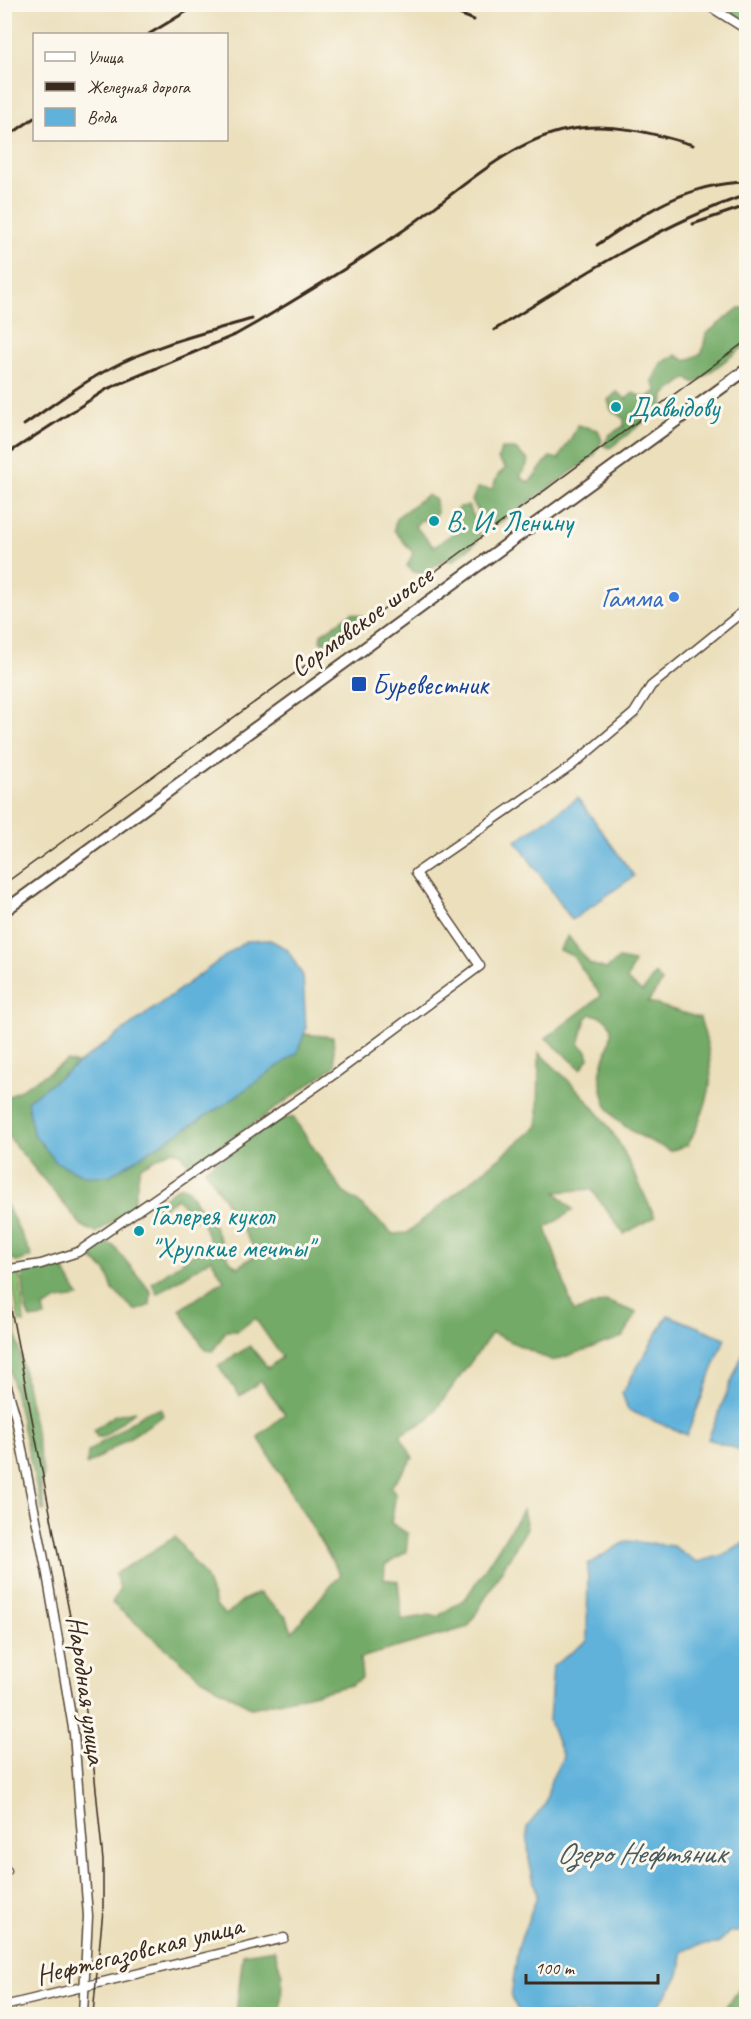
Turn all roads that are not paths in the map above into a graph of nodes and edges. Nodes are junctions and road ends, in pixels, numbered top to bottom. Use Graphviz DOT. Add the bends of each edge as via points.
graph roads {
  1 [pos="706,4"];
  2 [pos="747,29"];
  3 [pos="747,370"];
  4 [pos="747,609"];
  5 [pos="4,911"];
  6 [pos="4,1270"];
  7 [pos="4,1376"];
  8 [pos="284,1938"];
  9 [pos="84,1986"];
  10 [pos="4,2006"];
  11 [pos="83,2014"];
  1 -- 2 [label="street"];
  3 -- 5 [label="main road, Сормовское шоссе"];
  4 -- 6 [label="street" via="651,686 634,713 570,767 416,873 480,966 336,1073 78,1252"];
  7 -- 9 [label="street, Народная улица" via="47,1574 74,1734 88,1916"];
  8 -- 9 [label="street, Нефтегазовская улица"];
  9 -- 10 [label="street, Нефтегазовская улица"];
  9 -- 11 [label="street, Народная улица"];
}
